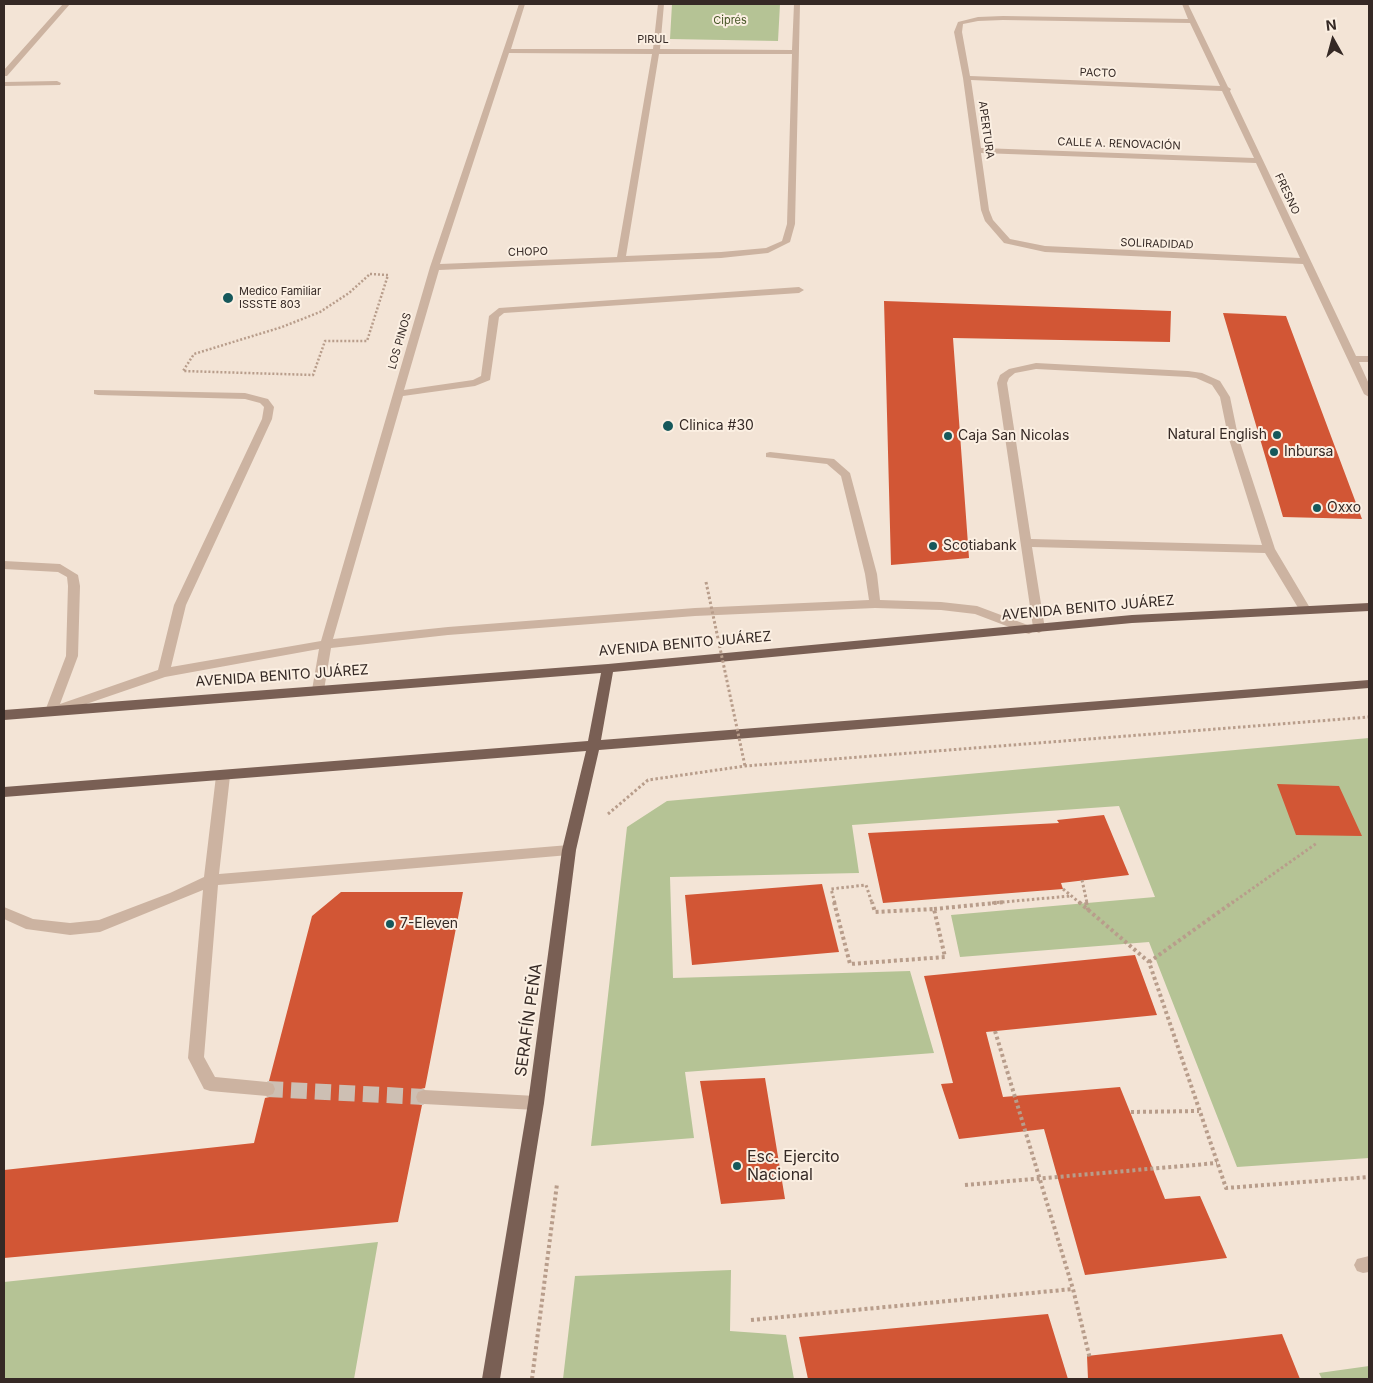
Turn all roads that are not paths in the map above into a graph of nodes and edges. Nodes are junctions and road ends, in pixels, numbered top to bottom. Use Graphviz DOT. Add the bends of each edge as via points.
graph roads {
  1 [pos="67,4"];
  2 [pos="522,4"];
  3 [pos="661,4"];
  4 [pos="797,4"];
  5 [pos="1185,4"];
  6 [pos="1193,21"];
  7 [pos="508,51"];
  8 [pos="656,51"];
  9 [pos="797,52"];
  10 [pos="4,74"];
  11 [pos="967,78"];
  12 [pos="57,83"];
  13 [pos="4,84"];
  14 [pos="1227,89"];
  15 [pos="977,150"];
  16 [pos="1259,161"];
  17 [pos="1007,241"];
  18 [pos="621,260"];
  19 [pos="1307,261"];
  20 [pos="435,267"];
  21 [pos="799,290"];
  22 [pos="1353,359"];
  23 [pos="1369,359"];
  24 [pos="98,392"];
  25 [pos="398,394"];
  26 [pos="1369,394"];
  27 [pos="770,455"];
  28 [pos="1027,543"];
  29 [pos="1269,549"];
  30 [pos="4,565"];
  31 [pos="875,604"];
  32 [pos="1369,606"];
  33 [pos="1304,608"];
  34 [pos="1034,629"];
  35 [pos="326,644"];
  36 [pos="608,668"];
  37 [pos="164,672"];
  38 [pos="1369,684"];
  39 [pos="318,690"];
  40 [pos="53,711"];
  41 [pos="4,715"];
  42 [pos="594,744"];
  43 [pos="223,776"];
  44 [pos="4,792"];
  45 [pos="570,850"];
  46 [pos="212,880"];
  47 [pos="4,913"];
  48 [pos="267,1089"];
  49 [pos="424,1097"];
  50 [pos="536,1103"];
  51 [pos="491,1379"];
  1 -- 10 [label="street"];
  2 -- 7 [label="street, LOS PINOS"];
  3 -- 8 [label="street"];
  4 -- 9 [label="street"];
  5 -- 6 [label="street, FRESNO"];
  6 -- 11 [label="street, APERTURA" via="968,20 960,23 958,32"];
  6 -- 14 [label="street, FRESNO"];
  7 -- 8 [label="street, PIRUL"];
  7 -- 20 [label="street, LOS PINOS"];
  8 -- 9 [label="street, PIRUL"];
  8 -- 18 [label="street"];
  9 -- 18 [label="street" via="791,224 786,242 768,250 749,253"];
  11 -- 14 [label="street, PACTO"];
  11 -- 15 [label="street, APERTURA"];
  12 -- 13 [label="street"];
  14 -- 16 [label="street, FRESNO"];
  15 -- 16 [label="street, CALLE A. RENOVACIÓN"];
  15 -- 17 [label="street, APERTURA" via="985,210 996,232"];
  16 -- 19 [label="street, FRESNO"];
  17 -- 19 [label="street, SOLIRADIDAD" via="1080,252"];
  18 -- 20 [label="street, CHOPO"];
  19 -- 22 [label="street, FRESNO"];
  20 -- 25 [label="street, LOS PINOS"];
  21 -- 25 [label="street" via="502,310 494,316 486,378 475,383"];
  22 -- 23 [label="street"];
  22 -- 26 [label="street, FRESNO"];
  24 -- 37 [label="street" via="245,396 264,401 269,407 267,420 180,606"];
  25 -- 35 [label="street, LOS PINOS"];
  27 -- 31 [label="street" via="830,461 846,475"];
  28 -- 29 [label="street"];
  28 -- 29 [label="street" via="1002,384 1004,377 1012,371 1036,366 1188,374 1216,383 1225,397 1241,463"];
  28 -- 34 [label="street"];
  29 -- 33 [label="street"];
  30 -- 40 [label="street" via="60,568 72,575 72,656"];
  31 -- 34 [label="street" via="977,610"];
  31 -- 35 [label="street" via="566,621"];
  32 -- 33 [label="main road, AVENIDA BENITO JUÁREZ"];
  33 -- 34 [label="main road, AVENIDA BENITO JUÁREZ"];
  34 -- 36 [label="main road, AVENIDA BENITO JUÁREZ"];
  35 -- 37 [label="street"];
  35 -- 39 [label="street, LOS PINOS"];
  36 -- 39 [label="main road, AVENIDA BENITO JUÁREZ"];
  36 -- 42 [label="main road, SERAFÍN PEÑA"];
  37 -- 40 [label="street"];
  38 -- 42 [label="main road"];
  39 -- 40 [label="main road, AVENIDA BENITO JUÁREZ"];
  40 -- 41 [label="main road, AVENIDA BENITO JUÁREZ"];
  42 -- 43 [label="main road"];
  42 -- 45 [label="main road, SERAFÍN PEÑA"];
  43 -- 44 [label="main road"];
  43 -- 46 [label="street"];
  45 -- 46 [label="street"];
  45 -- 50 [label="main road, SERAFÍN PEÑA"];
  46 -- 47 [label="street" via="100,926 70,929 31,925"];
  46 -- 48 [label="street" via="196,1058 210,1084"];
  49 -- 50 [label="street"];
  50 -- 51 [label="main road, SERAFÍN PEÑA"];
}
